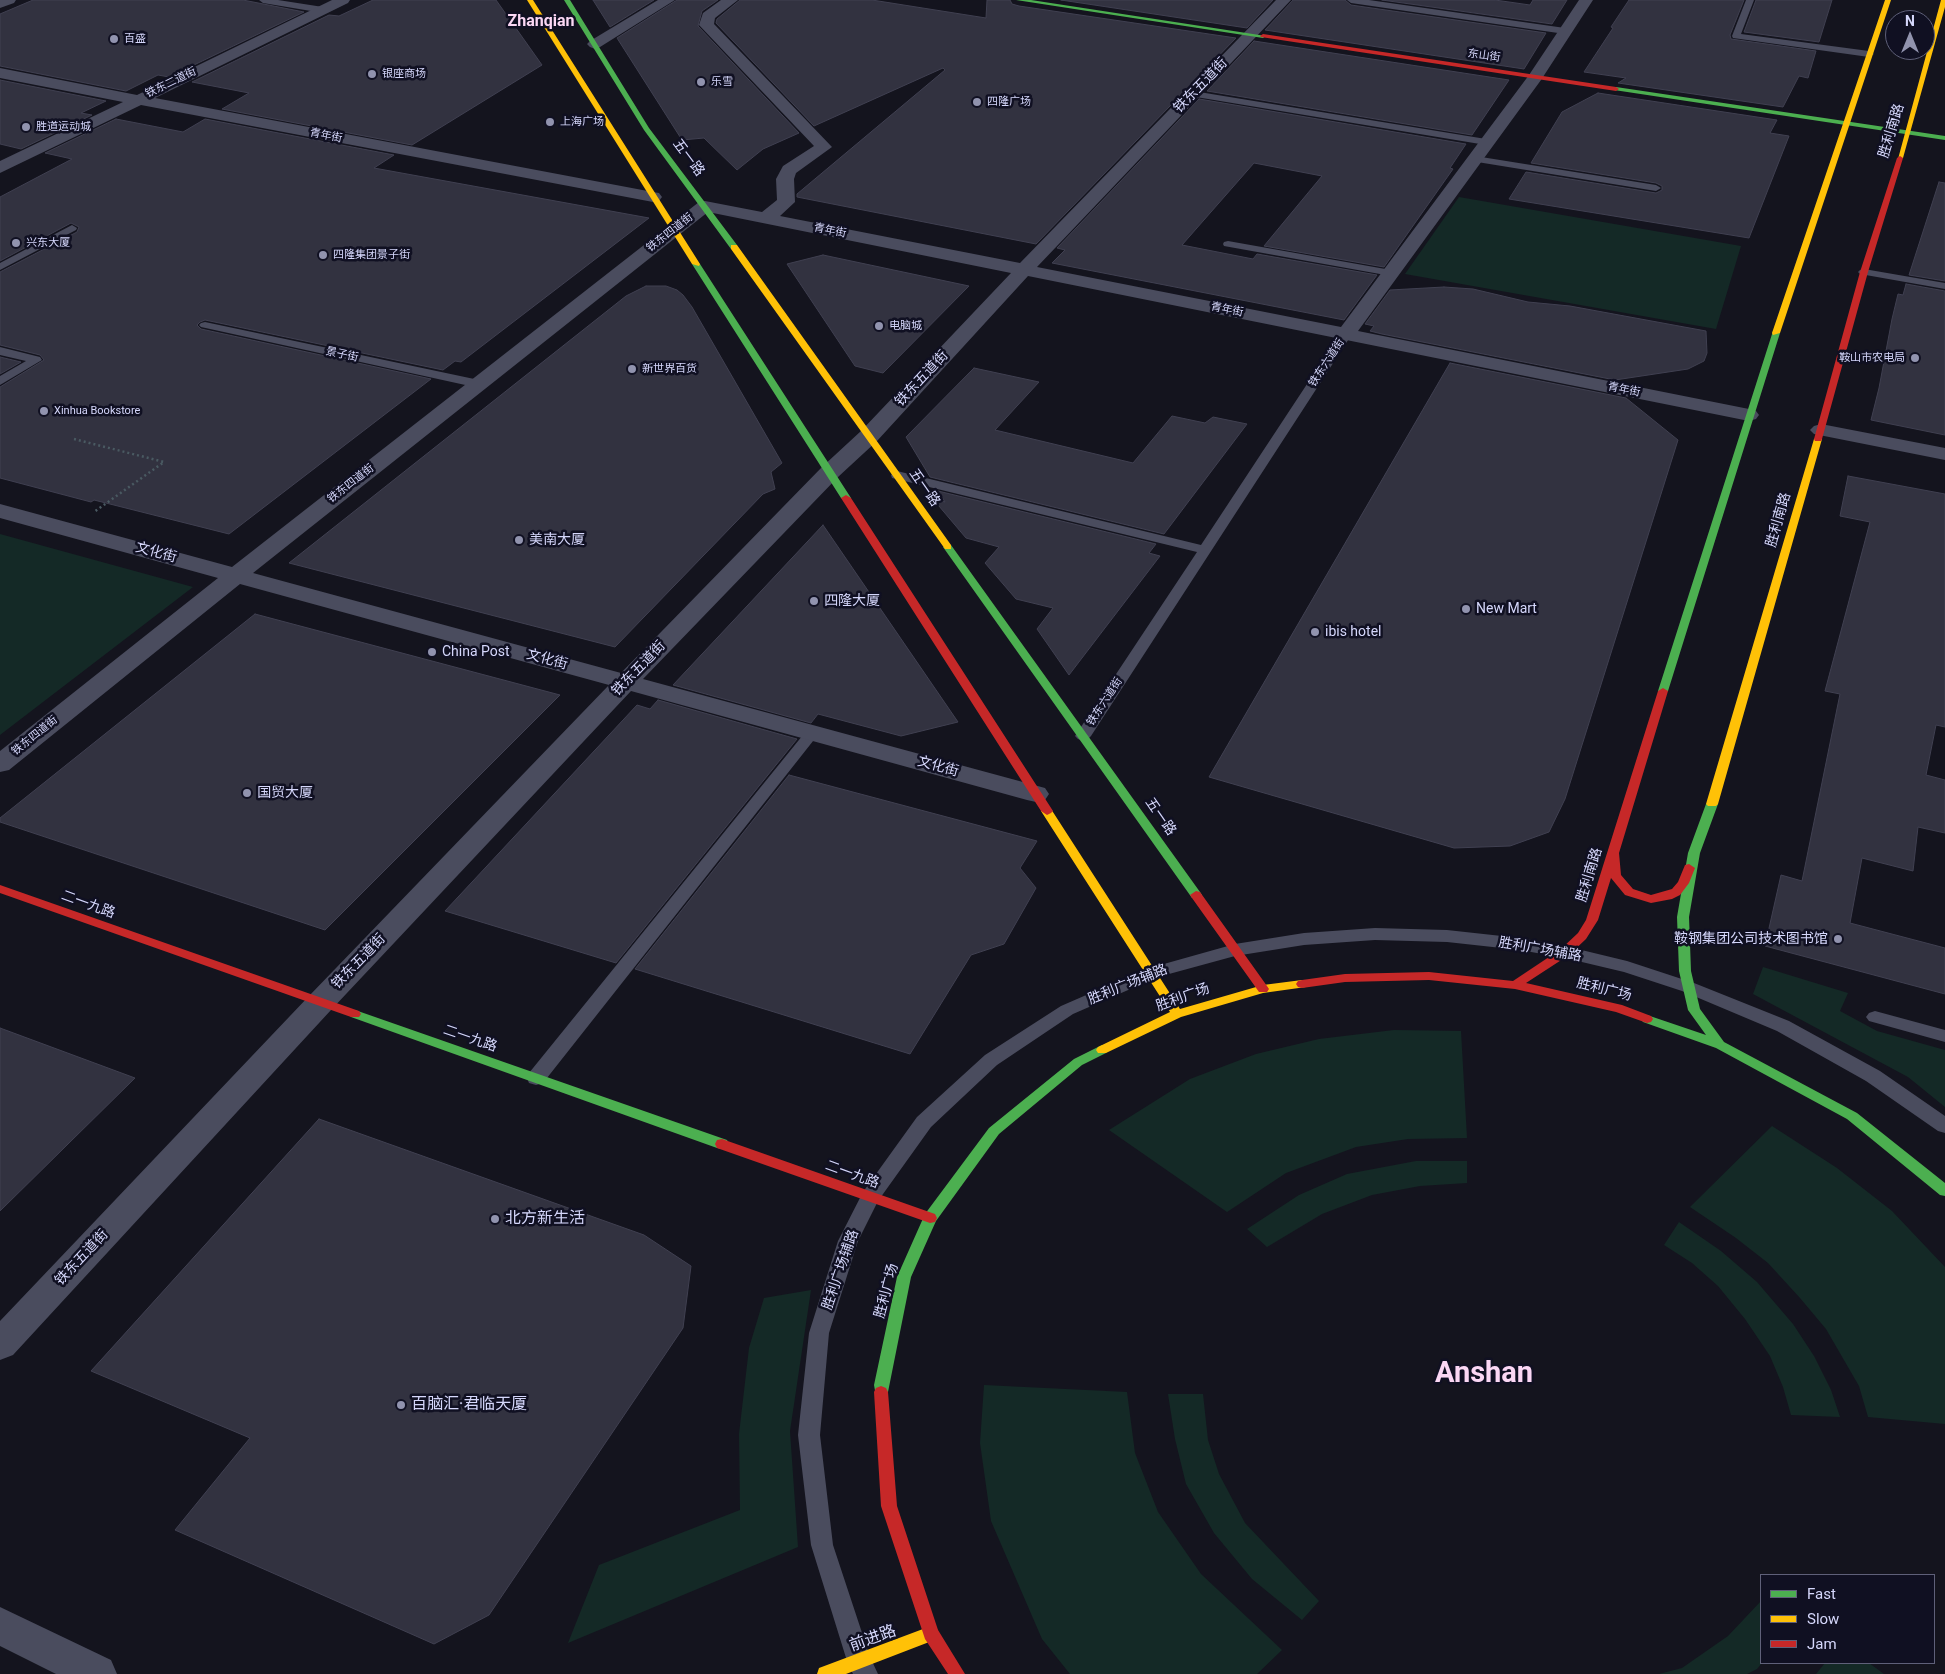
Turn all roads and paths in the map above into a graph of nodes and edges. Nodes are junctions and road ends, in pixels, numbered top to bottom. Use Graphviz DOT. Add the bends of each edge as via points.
graph roads {
  1 [pos="10,0"];
  2 [pos="263,0"];
  3 [pos="343,0"];
  4 [pos="530,0"];
  5 [pos="567,0"];
  6 [pos="668,0"];
  7 [pos="731,0"];
  8 [pos="1019,0"];
  9 [pos="1284,0"];
  10 [pos="1351,0"];
  11 [pos="1586,0"];
  12 [pos="1750,0"];
  13 [pos="1888,0"];
  14 [pos="1944,0"];
  15 [pos="0,4"];
  16 [pos="323,10"];
  17 [pos="1565,31"];
  18 [pos="1251,34"];
  19 [pos="595,44"];
  20 [pos="1870,54"];
  21 [pos="0,73"];
  22 [pos="1535,77"];
  23 [pos="1193,94"];
  24 [pos="137,99"];
  25 [pos="1847,123"];
  26 [pos="1908,132"];
  27 [pos="1945,138"];
  28 [pos="1486,142"];
  29 [pos="1474,159"];
  30 [pos="0,168"];
  31 [pos="1656,188"];
  32 [pos="654,197"];
  33 [pos="705,206"];
  34 [pos="765,218"];
  35 [pos="72,228"];
  36 [pos="674,230"];
  37 [pos="1228,244"];
  38 [pos="0,267"];
  39 [pos="1024,270"];
  40 [pos="1391,272"];
  41 [pos="1864,272"];
  42 [pos="1945,286"];
  43 [pos="205,325"];
  44 [pos="1346,334"];
  45 [pos="0,351"];
  46 [pos="0,381"];
  47 [pos="479,384"];
  48 [pos="1749,415"];
  49 [pos="1821,430"];
  50 [pos="869,436"];
  51 [pos="74,439"];
  52 [pos="1945,454"];
  53 [pos="830,472"];
  54 [pos="897,475"];
  55 [pos="0,510"];
  56 [pos="68,529"];
  57 [pos="1204,550"];
  58 [pos="236,575"];
  59 [pos="626,682"];
  60 [pos="812,733"];
  61 [pos="1083,736"];
  62 [pos="0,764"];
  63 [pos="1036,794"];
  64 [pos="1613,853"];
  65 [pos="1694,853"];
  66 [pos="0,889"];
  67 [pos="1236,950"];
  68 [pos="1565,952"];
  69 [pos="1152,973"];
  70 [pos="1515,984"];
  71 [pos="1688,987"];
  72 [pos="1263,989"];
  73 [pos="320,1003"];
  74 [pos="1176,1014"];
  75 [pos="1875,1017"];
  76 [pos="1945,1036"];
  77 [pos="1720,1044"];
  78 [pos="536,1078"];
  79 [pos="1945,1126"];
  80 [pos="1945,1191"];
  81 [pos="870,1197"];
  82 [pos="930,1218"];
  83 [pos="0,1345"];
  84 [pos="0,1626"];
  85 [pos="931,1634"];
  86 [pos="863,1668"];
  87 [pos="97,1674"];
  88 [pos="825,1674"];
  89 [pos="957,1674"];
  1 -- 15 [label="street"];
  2 -- 16 [label="lane"];
  3 -- 16 [label="street, 铁东二道街"];
  4 -- 32 [label="main road"];
  5 -- 19 [label="main road, 五一路"];
  6 -- 19 [label="street"];
  7 -- 34 [label="street" via="708,16 706,25 824,147 789,170 785,178 786,202"];
  8 -- 18 [label="main road, 东山街"];
  9 -- 18 [label="street, 铁东五道街"];
  10 -- 17 [label="lane"];
  11 -- 17 [label="street, 铁东六道街"];
  12 -- 20 [label="lane" via="1736,36"];
  13 -- 20 [label="main road, 胜利南路"];
  14 -- 26 [label="main road, 胜利南路"];
  16 -- 24 [label="street, 铁东二道街"];
  17 -- 22 [label="street, 铁东六道街"];
  18 -- 22 [label="main road, 东山街"];
  18 -- 23 [label="street, 铁东五道街"];
  19 -- 33 [label="main road, 五一路" via="646,128"];
  20 -- 25 [label="main road, 胜利南路"];
  21 -- 24 [label="street, 青年街"];
  22 -- 25 [label="main road, 东山街"];
  22 -- 28 [label="street, 铁东六道街"];
  23 -- 28 [label="lane"];
  23 -- 39 [label="street, 铁东五道街"];
  24 -- 30 [label="street, 铁东二道街"];
  24 -- 32 [label="street, 青年街"];
  25 -- 26 [label="main road, 东山街"];
  25 -- 48 [label="main road, 胜利南路"];
  26 -- 27 [label="main road, 东山街"];
  26 -- 41 [label="main road, 胜利南路"];
  28 -- 29 [label="street, 铁东六道街"];
  29 -- 31 [label="lane"];
  29 -- 40 [label="street, 铁东六道街"];
  32 -- 36 [label="main road"];
  33 -- 34 [label="street, 青年街"];
  33 -- 36 [label="street, 铁东四道街"];
  33 -- 50 [label="main road, 五一路"];
  34 -- 39 [label="street, 青年街"];
  35 -- 38 [label="lane"];
  36 -- 47 [label="street, 铁东四道街"];
  36 -- 53 [label="main road"];
  37 -- 40 [label="lane"];
  39 -- 44 [label="street, 青年街"];
  39 -- 50 [label="street, 铁东五道街"];
  40 -- 44 [label="street, 铁东六道街"];
  41 -- 42 [label="lane"];
  41 -- 49 [label="main road, 胜利南路"];
  43 -- 47 [label="lane, 景子街"];
  44 -- 48 [label="street, 青年街"];
  44 -- 57 [label="lane, 铁东六道街"];
  45 -- 46 [label="lane" via="36,360"];
  47 -- 58 [label="street, 铁东四道街"];
  48 -- 64 [label="main road, 胜利南路"];
  49 -- 52 [label="street"];
  49 -- 65 [label="main road, 胜利南路" via="1714,797"];
  50 -- 53 [label="street, 铁东五道街"];
  50 -- 54 [label="main road, 五一路"];
  51 -- 56 [label="path" via="164,462"];
  53 -- 59 [label="street, 铁东五道街"];
  53 -- 63 [label="main road"];
  54 -- 57 [label="lane"];
  54 -- 61 [label="main road, 五一路"];
  55 -- 56 [label="street, 文化街"];
  56 -- 58 [label="street, 文化街"];
  57 -- 61 [label="lane, 铁东六道街"];
  58 -- 59 [label="street, 文化街"];
  58 -- 62 [label="street, 铁东四道街"];
  59 -- 60 [label="street, 文化街"];
  59 -- 73 [label="street, 铁东五道街"];
  60 -- 63 [label="street, 文化街"];
  60 -- 78 [label="lane"];
  61 -- 67 [label="main road, 五一路"];
  63 -- 69 [label="main road"];
  64 -- 65 [label="main road" via="1615,875 1620,883 1629,892 1651,899 1668,896 1683,884"];
  64 -- 68 [label="main road, 胜利南路" via="1592,920 1582,936"];
  65 -- 71 [label="main road, 胜利南路" via="1684,917 1683,945"];
  66 -- 73 [label="main road, 二一九路"];
  67 -- 68 [label="lane, 胜利广场辅路" via="1304,939 1375,934 1447,936"];
  67 -- 69 [label="lane, 胜利广场辅路"];
  67 -- 72 [label="main road, 五一路"];
  68 -- 70 [label="main road, 胜利南路"];
  68 -- 71 [label="lane, 胜利广场辅路" via="1627,967"];
  69 -- 74 [label="main road"];
  69 -- 81 [label="lane, 胜利广场辅路" via="1067,1010 991,1060 924,1122"];
  70 -- 72 [label="main road, 胜利广场" via="1420,976 1345,978"];
  70 -- 77 [label="main road, 胜利广场" via="1618,1008"];
  71 -- 77 [label="main road, 胜利南路" via="1694,1010"];
  71 -- 79 [label="lane, 胜利广场辅路" via="1782,1026 1873,1076"];
  72 -- 74 [label="main road, 胜利广场"];
  73 -- 78 [label="main road, 二一九路"];
  73 -- 83 [label="street, 铁东五道街"];
  74 -- 82 [label="main road, 胜利广场" via="1078,1062 994,1131"];
  75 -- 76 [label="lane"];
  77 -- 80 [label="main road, 胜利广场" via="1852,1116"];
  78 -- 81 [label="main road, 二一九路"];
  81 -- 82 [label="main road, 二一九路"];
  81 -- 86 [label="lane, 胜利广场辅路" via="848,1241 819,1333 809,1435 822,1545"];
  82 -- 85 [label="main road, 胜利广场" via="904,1277 881,1386 889,1506"];
  84 -- 87 [label="street"];
  85 -- 86 [label="main road, 前进路"];
  85 -- 89 [label="main road, 胜利广场"];
  86 -- 88 [label="main road, 前进路"];
}
